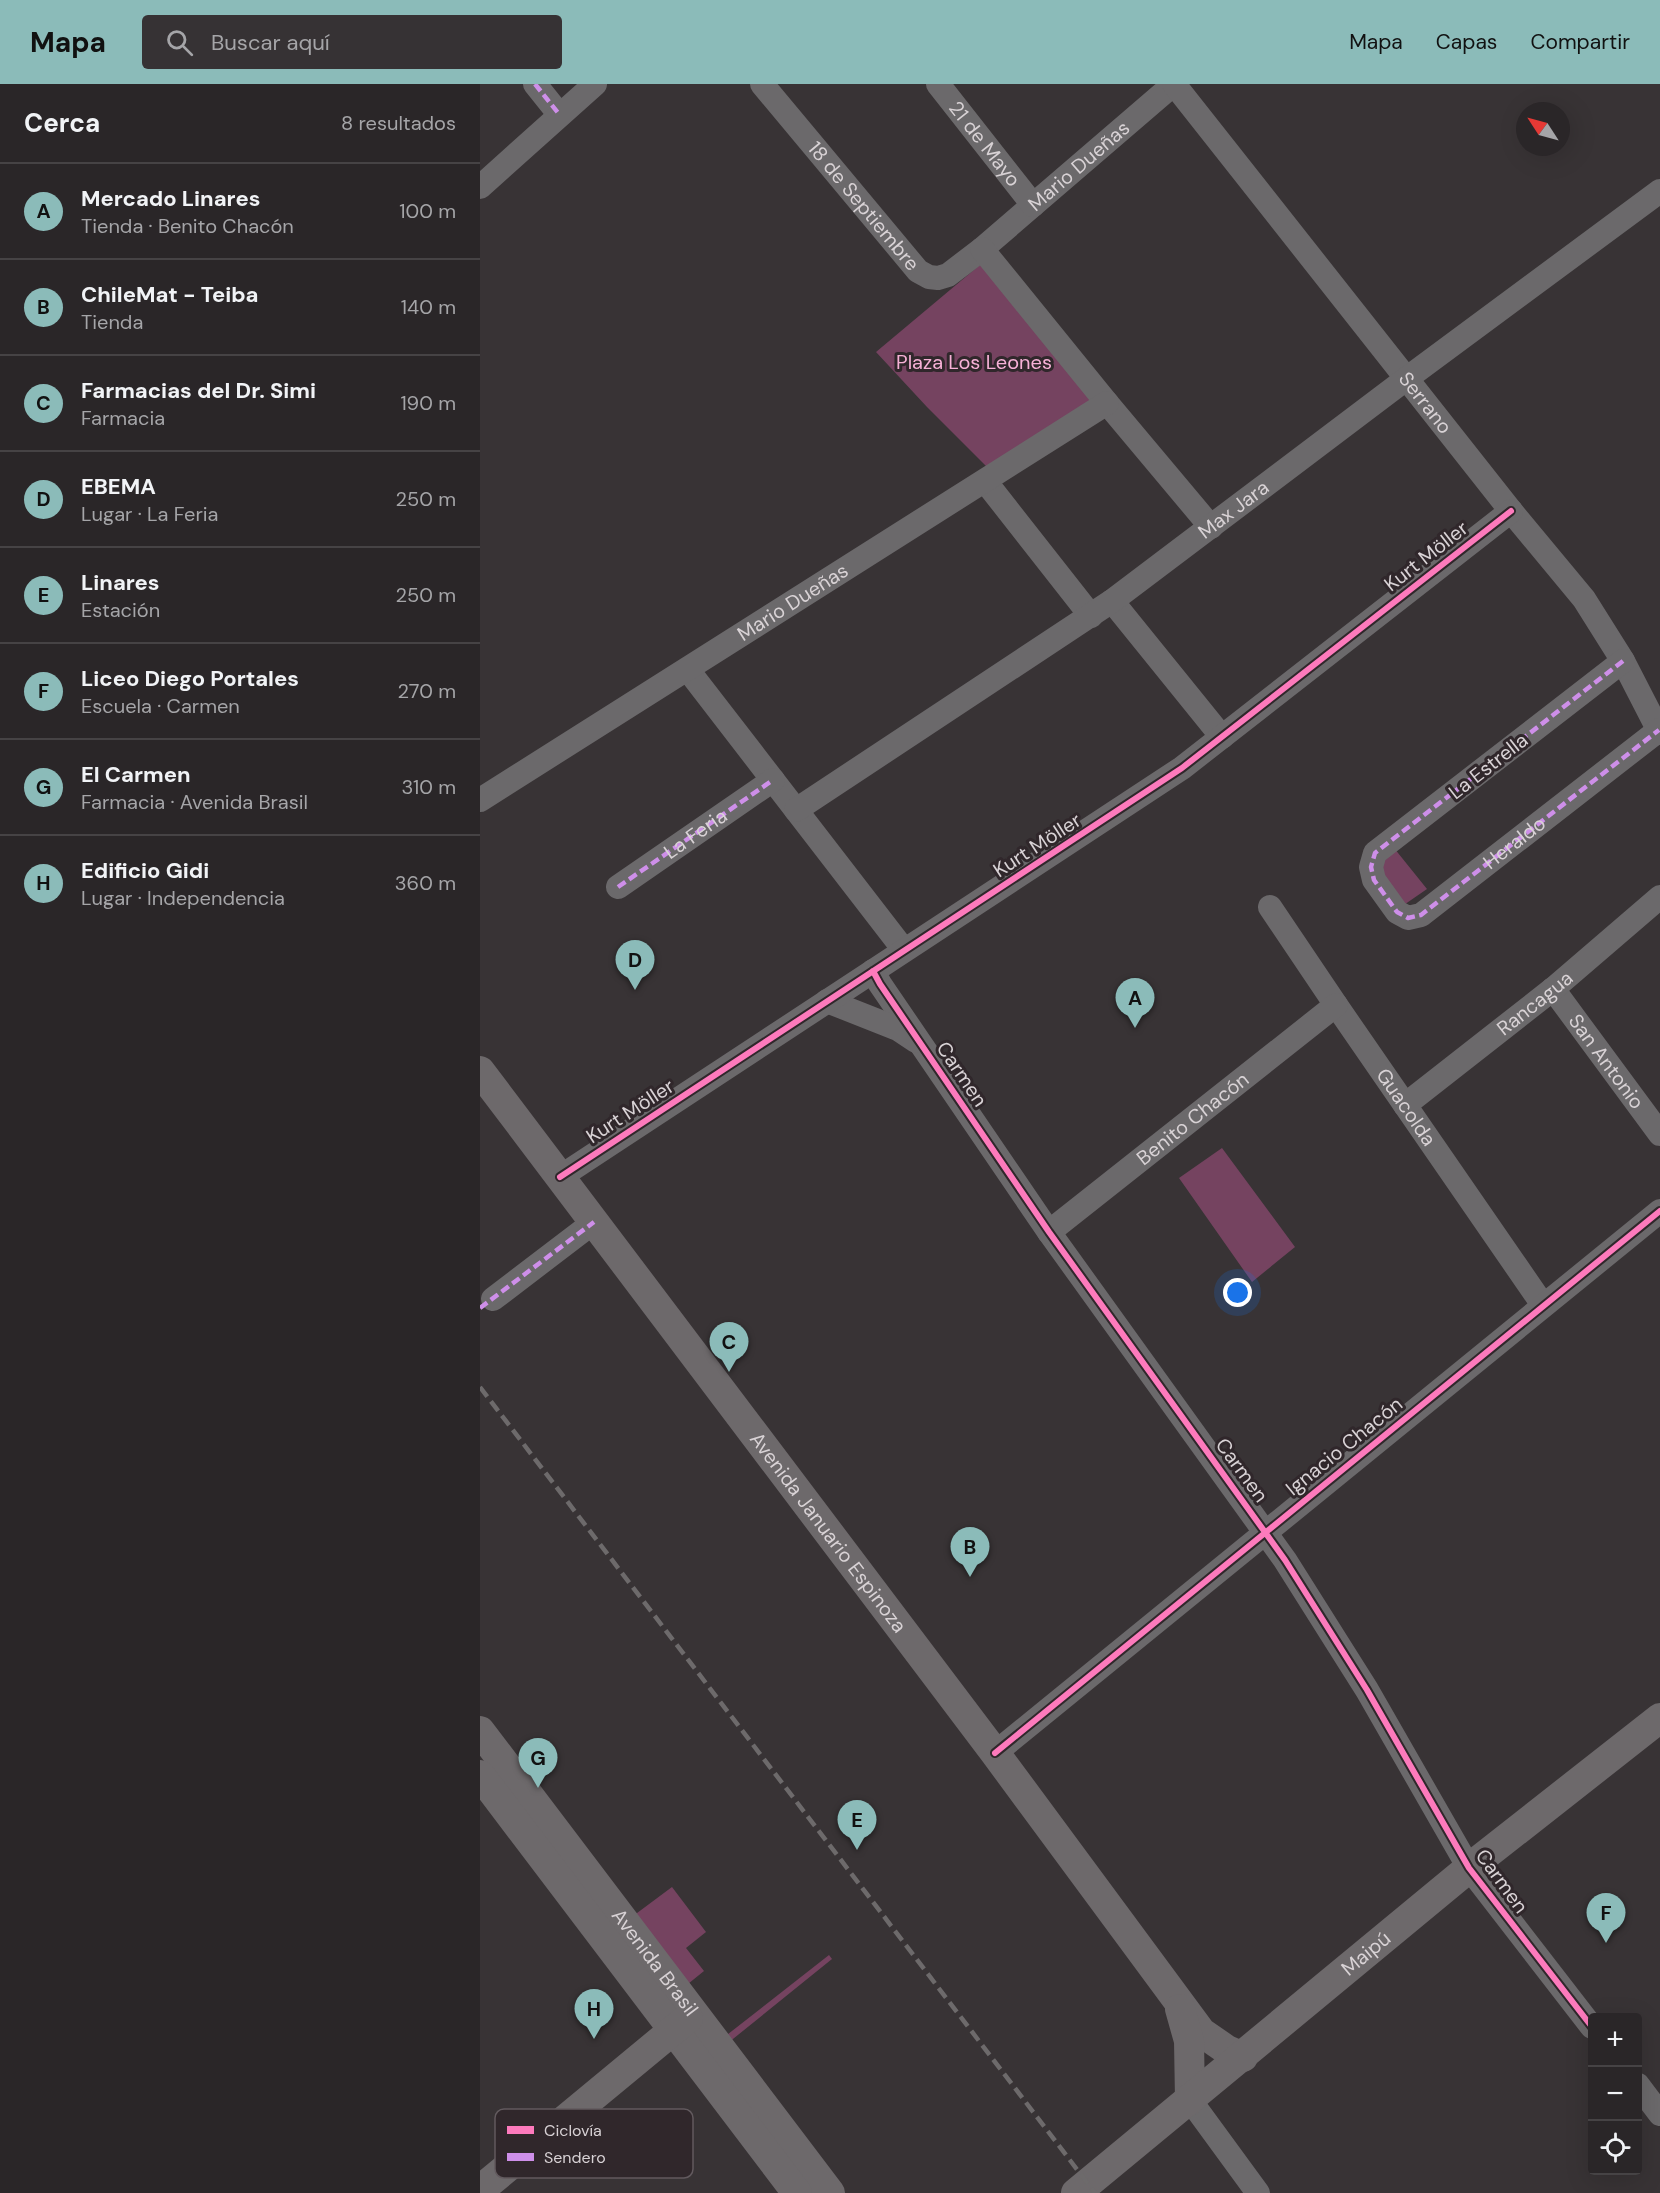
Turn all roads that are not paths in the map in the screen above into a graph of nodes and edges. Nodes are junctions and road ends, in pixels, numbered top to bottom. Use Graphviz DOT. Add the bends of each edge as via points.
graph roads {
  1 [pos="535,84"];
  2 [pos="595,84"];
  3 [pos="762,84"];
  4 [pos="938,84"];
  5 [pos="1174,84"];
  6 [pos="559,114"];
  7 [pos="480,187"];
  8 [pos="1660,191"];
  9 [pos="1033,205"];
  10 [pos="982,249"];
  11 [pos="1406,379"];
  12 [pos="1107,403"];
  13 [pos="985,482"];
  14 [pos="1511,511"];
  15 [pos="1211,527"];
  16 [pos="1112,602"];
  17 [pos="1091,616"];
  18 [pos="1623,661"];
  19 [pos="688,670"];
  20 [pos="1659,732"];
  21 [pos="1222,737"];
  22 [pos="773,780"];
  23 [pos="480,800"];
  24 [pos="796,810"];
  25 [pos="1374,880"];
  26 [pos="618,887"];
  27 [pos="1660,897"];
  28 [pos="1270,907"];
  29 [pos="904,950"];
  30 [pos="873,971"];
  31 [pos="1553,989"];
  32 [pos="827,1001"];
  33 [pos="1336,1005"];
  34 [pos="923,1045"];
  35 [pos="480,1071"];
  36 [pos="1405,1105"];
  37 [pos="1660,1134"];
  38 [pos="560,1177"];
  39 [pos="1660,1211"];
  40 [pos="594,1222"];
  41 [pos="1049,1232"];
  42 [pos="493,1299"];
  43 [pos="1543,1305"];
  44 [pos="1266,1531"];
  45 [pos="1660,1718"];
  46 [pos="480,1731"];
  47 [pos="995,1753"];
  48 [pos="480,1775"];
  49 [pos="1469,1868"];
  50 [pos="1174,1995"];
  51 [pos="684,2021"];
  52 [pos="1588,2021"];
  53 [pos="1243,2057"];
  54 [pos="1642,2090"];
  55 [pos="1190,2100"];
  56 [pos="578,2109"];
  57 [pos="1660,2114"];
  58 [pos="495,2178"];
  59 [pos="480,2190"];
  60 [pos="797,2193"];
  61 [pos="830,2193"];
  62 [pos="1076,2193"];
  63 [pos="1258,2193"];
  1 -- 6 [label="street"];
  2 -- 6 [label="street"];
  3 -- 10 [label="street, 18 de Septiembre" via="918,271 929,277 948,275"];
  4 -- 9 [label="street, 21 de Mayo"];
  5 -- 9 [label="street, Mario Dueñas"];
  5 -- 11 [label="street, Serrano"];
  6 -- 7 [label="street"];
  8 -- 11 [label="street, Max Jara"];
  9 -- 10 [label="street, Mario Dueñas"];
  10 -- 12 [label="street"];
  11 -- 14 [label="street, Serrano"];
  11 -- 15 [label="street, Max Jara"];
  12 -- 13 [label="street, Mario Dueñas"];
  12 -- 15 [label="street"];
  13 -- 17 [label="street"];
  13 -- 19 [label="street, Mario Dueñas"];
  14 -- 18 [label="street, Serrano" via="1584,599"];
  14 -- 21 [label="street, Kurt Möller"];
  15 -- 16 [label="street, Max Jara"];
  16 -- 17 [label="street, Max Jara"];
  16 -- 21 [label="street"];
  17 -- 24 [label="street, Max Jara"];
  18 -- 20 [label="street, Serrano"];
  18 -- 25 [label="street, La Estrella" via="1375,853 1371,867"];
  19 -- 22 [label="street"];
  19 -- 23 [label="street, Mario Dueñas"];
  20 -- 25 [label="street, Heraldo" via="1421,915 1408,918 1397,912"];
  21 -- 29 [label="street, Kurt Möller" via="1138,798"];
  22 -- 24 [label="street"];
  22 -- 26 [label="street, La Feria"];
  24 -- 29 [label="street"];
  27 -- 31 [label="street, Rancagua"];
  28 -- 33 [label="street, Guacolda"];
  29 -- 30 [label="street, Kurt Möller"];
  30 -- 32 [label="street, Kurt Möller"];
  30 -- 34 [label="street, Carmen"];
  31 -- 36 [label="street, Rancagua"];
  31 -- 37 [label="street, San Antonio"];
  32 -- 34 [label="street" via="898,1029"];
  32 -- 38 [label="street, Kurt Möller"];
  33 -- 36 [label="street, Guacolda"];
  33 -- 41 [label="street, Benito Chacón"];
  34 -- 41 [label="street, Carmen"];
  35 -- 38 [label="main road, Avenida Januario Espinoza"];
  36 -- 43 [label="street, Guacolda"];
  38 -- 40 [label="main road, Avenida Januario Espinoza"];
  39 -- 43 [label="street, Ignacio Chacón"];
  40 -- 42 [label="street"];
  40 -- 47 [label="main road, Avenida Januario Espinoza"];
  41 -- 44 [label="street, Carmen"];
  43 -- 44 [label="street, Ignacio Chacón"];
  44 -- 47 [label="street, Ignacio Chacón"];
  44 -- 49 [label="street, Carmen" via="1367,1690"];
  45 -- 49 [label="main road, Maipú"];
  46 -- 51 [label="main road, Avenida Brasil"];
  47 -- 50 [label="main road, Avenida Januario Espinoza"];
  48 -- 51 [label="main road, Avenida Brasil"];
  49 -- 52 [label="street, Carmen"];
  49 -- 53 [label="main road, Maipú"];
  50 -- 53 [label="main road, Avenida Januario Espinoza" via="1208,2038"];
  50 -- 55 [label="main road, Avenida Januario Espinoza" via="1189,2041"];
  51 -- 56 [label="main road"];
  51 -- 60 [label="main road, Avenida Brasil"];
  51 -- 61 [label="main road, Avenida Brasil"];
  53 -- 55 [label="main road, Maipú"];
  54 -- 57 [label="street"];
  55 -- 62 [label="main road, Maipú"];
  55 -- 63 [label="street"];
  58 -- 59 [label="main road"];
}
